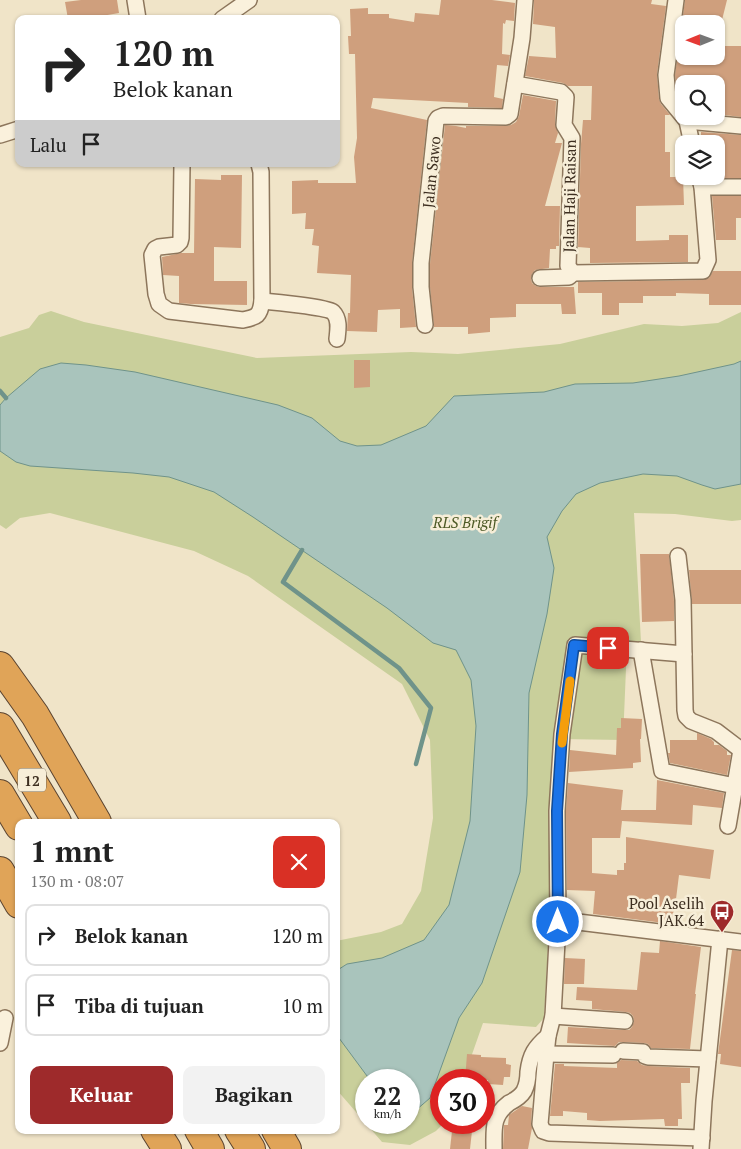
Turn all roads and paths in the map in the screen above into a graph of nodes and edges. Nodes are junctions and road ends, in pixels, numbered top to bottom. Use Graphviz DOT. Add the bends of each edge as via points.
graph roads {
  1 [pos="135,0"];
  2 [pos="249,0"];
  3 [pos="525,0"];
  4 [pos="676,0"];
  5 [pos="137,15"];
  6 [pos="228,15"];
  7 [pos="515,84"];
  8 [pos="675,107"];
  9 [pos="725,125"];
  10 [pos="741,126"];
  11 [pos="15,130"];
  12 [pos="0,135"];
  13 [pos="182,167"];
  14 [pos="260,167"];
  15 [pos="700,185"];
  16 [pos="725,185"];
  17 [pos="741,187"];
  18 [pos="573,273"];
  19 [pos="540,278"];
  20 [pos="262,301"];
  21 [pos="425,325"];
  22 [pos="337,339"];
  23 [pos="678,556"];
  24 [pos="641,650"];
  25 [pos="684,654"];
  26 [pos="0,666"];
  27 [pos="3,732"];
  28 [pos="741,750"];
  29 [pos="735,786"];
  30 [pos="0,794"];
  31 [pos="15,819"];
  32 [pos="55,819"];
  33 [pos="95,819"];
  34 [pos="728,826"];
  35 [pos="0,871"];
  36 [pos="15,897"];
  37 [pos="558,922"];
  38 [pos="720,939"];
  39 [pos="741,942"];
  40 [pos="553,1016"];
  41 [pos="5,1018"];
  42 [pos="625,1020"];
  43 [pos="548,1036"];
  44 [pos="0,1043"];
  45 [pos="546,1054"];
  46 [pos="708,1059"];
  47 [pos="158,1134"];
  48 [pos="201,1134"];
  49 [pos="242,1134"];
  50 [pos="278,1134"];
  51 [pos="702,1143"];
  52 [pos="494,1148"];
  53 [pos="167,1149"];
  54 [pos="210,1149"];
  55 [pos="251,1149"];
  56 [pos="287,1149"];
  1 -- 5 [label="street"];
  2 -- 6 [label="street"];
  3 -- 7 [label="street, Jalan Sawo"];
  4 -- 8 [label="street" via="666,75 668,98"];
  7 -- 18 [label="street, Jalan Haji Raisan" via="561,92 566,97 564,125 572,138 568,266"];
  7 -- 21 [label="street, Jalan Sawo" via="506,117 442,116 436,121 421,270"];
  9 -- 10 [label="street"];
  11 -- 12 [label="street"];
  13 -- 20 [label="street" via="180,242 159,246 152,255 159,304 169,311 243,320 258,315"];
  14 -- 20 [label="street"];
  15 -- 18 [label="street, Jalan Haji Raisan" via="708,260 703,271"];
  16 -- 17 [label="street"];
  18 -- 19 [label="street"];
  20 -- 22 [label="street" via="331,311 338,322"];
  23 -- 25 [label="street"];
  24 -- 25 [label="street"];
  24 -- 29 [label="street" via="662,771"];
  24 -- 37 [label="street" via="574,645 562,734 557,811"];
  25 -- 28 [label="street" via="686,716 716,731"];
  26 -- 33 [label="highway" via="35,715"];
  27 -- 32 [label="highway, 12"];
  28 -- 29 [label="street"];
  29 -- 34 [label="street"];
  30 -- 31 [label="highway, 12"];
  35 -- 36 [label="highway"];
  37 -- 38 [label="street"];
  37 -- 40 [label="street"];
  38 -- 39 [label="street"];
  38 -- 46 [label="street"];
  40 -- 42 [label="street"];
  40 -- 43 [label="street"];
  41 -- 44 [label="street"];
  43 -- 45 [label="street"];
  43 -- 52 [label="street" via="534,1052 525,1090 498,1114 494,1124"];
  45 -- 46 [label="street" via="643,1052 648,1057"];
  45 -- 51 [label="street" via="540,1124 543,1131"];
  46 -- 51 [label="street"];
  47 -- 53 [label="highway"];
  48 -- 54 [label="highway"];
  49 -- 55 [label="highway"];
  50 -- 56 [label="highway"];
}
